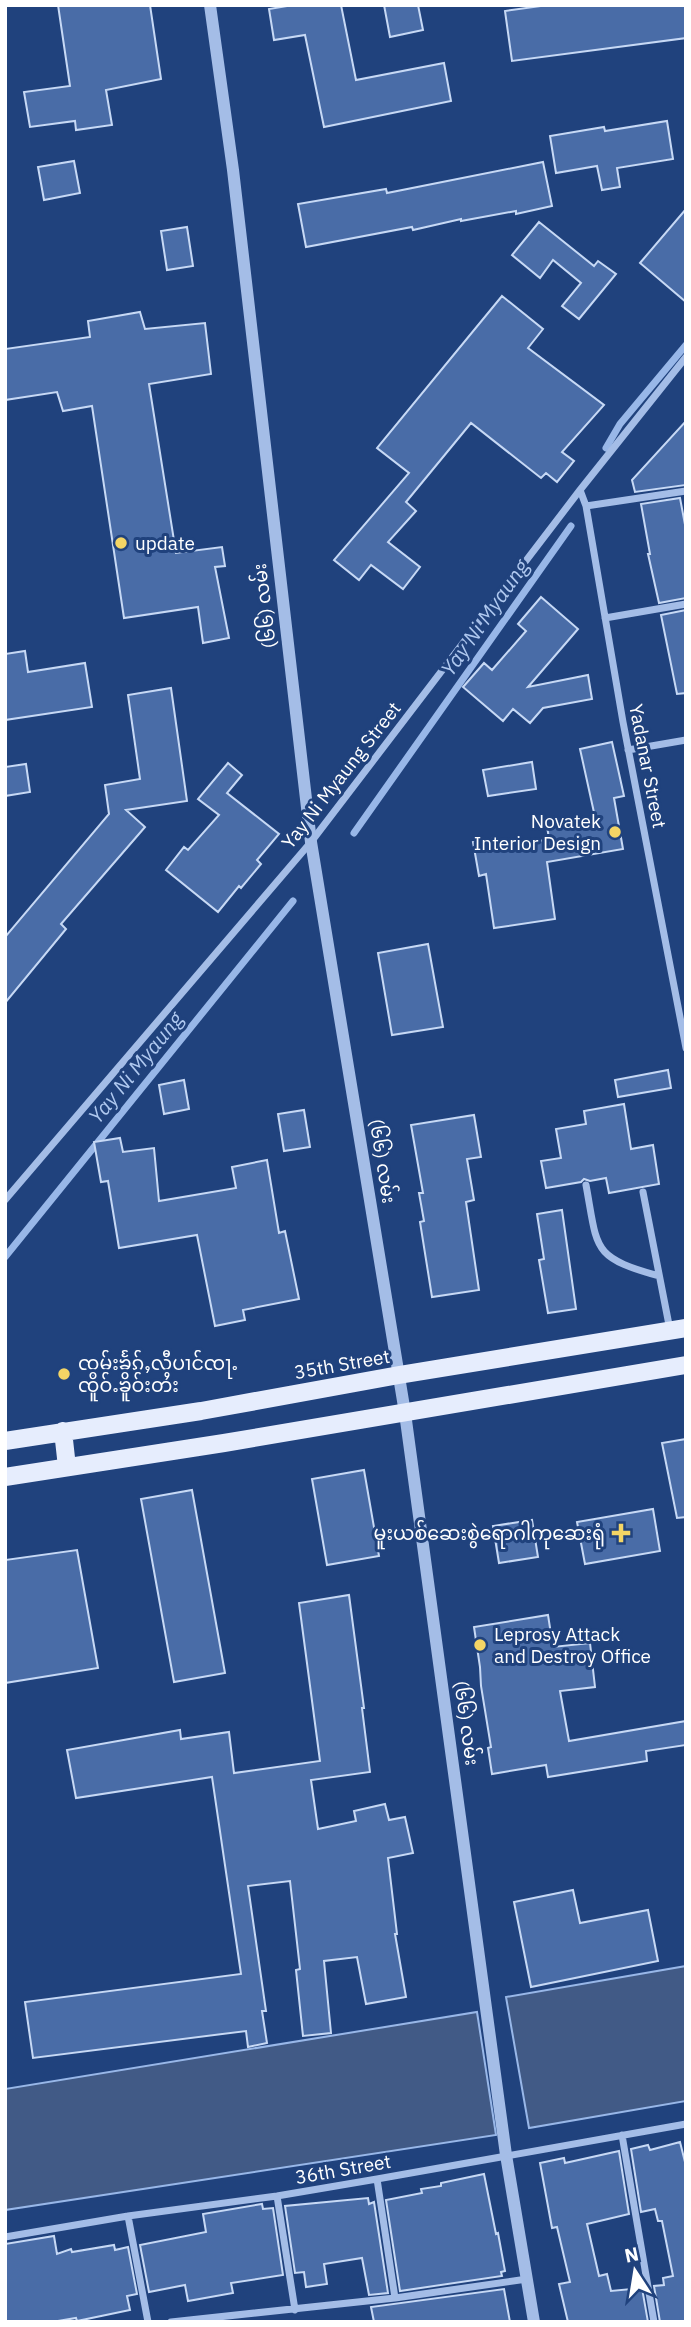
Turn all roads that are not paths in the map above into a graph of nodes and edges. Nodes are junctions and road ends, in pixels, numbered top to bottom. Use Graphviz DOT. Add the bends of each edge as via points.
graph roads {
  1 [pos="210,5"];
  2 [pos="686,357"];
  3 [pos="580,490"];
  4 [pos="686,491"];
  5 [pos="586,506"];
  6 [pos="686,604"];
  7 [pos="606,618"];
  8 [pos="686,740"];
  9 [pos="628,750"];
  10 [pos="311,842"];
  11 [pos="686,1048"];
  12 [pos="586,1185"];
  13 [pos="643,1192"];
  14 [pos="5,1199"];
  15 [pos="659,1276"];
  16 [pos="678,1330"];
  17 [pos="686,1365"];
  18 [pos="399,1375"];
  19 [pos="405,1413"];
  20 [pos="63,1431"];
  21 [pos="5,1441"];
  22 [pos="68,1467"];
  23 [pos="5,1477"];
  24 [pos="686,2124"];
  25 [pos="622,2135"];
  26 [pos="506,2155"];
  27 [pos="377,2179"];
  28 [pos="276,2196"];
  29 [pos="128,2216"];
  30 [pos="5,2237"];
  31 [pos="527,2279"];
  32 [pos="395,2298"];
  33 [pos="295,2310"];
  34 [pos="148,2322"];
  35 [pos="171,2322"];
  36 [pos="534,2322"];
  37 [pos="654,2322"];
  1 -- 10 [label="street, (၆၆) လမ်း"];
  2 -- 3 [label="street, Yay Ni Myaung Street"];
  3 -- 5 [label="street, Yadanar Street"];
  3 -- 10 [label="street, Yay Ni Myaung Street"];
  4 -- 5 [label="street"];
  5 -- 7 [label="street, Yadanar Street"];
  6 -- 7 [label="street"];
  7 -- 9 [label="street, Yadanar Street"];
  8 -- 9 [label="street"];
  9 -- 11 [label="street, Yadanar Street"];
  10 -- 14 [label="street, Yay Ni Myaung Street"];
  10 -- 18 [label="street, (၆၆) လမ်း"];
  12 -- 15 [label="street" via="602,1251 630,1268"];
  13 -- 15 [label="street"];
  15 -- 16 [label="street"];
  16 -- 18 [label="main road, 35th Street"];
  17 -- 19 [label="main road"];
  18 -- 19 [label="street, (၆၆) လမ်း"];
  18 -- 20 [label="main road, 35th Street"];
  19 -- 22 [label="main road"];
  19 -- 26 [label="street, (၆၆) လမ်း"];
  20 -- 21 [label="main road, 35th Street"];
  20 -- 22 [label="main road"];
  22 -- 23 [label="main road"];
  24 -- 25 [label="street, 36th Street"];
  25 -- 26 [label="street, 36th Street"];
  25 -- 37 [label="street"];
  26 -- 27 [label="street, 36th Street"];
  26 -- 31 [label="street, (၆၆) လမ်း"];
  27 -- 28 [label="street, 36th Street"];
  27 -- 32 [label="street"];
  28 -- 29 [label="street, 36th Street"];
  28 -- 33 [label="street"];
  29 -- 30 [label="street, 36th Street"];
  29 -- 34 [label="street"];
  31 -- 32 [label="street"];
  31 -- 36 [label="street, (၆၆) လမ်း"];
  32 -- 33 [label="street"];
  33 -- 35 [label="street"];
}
